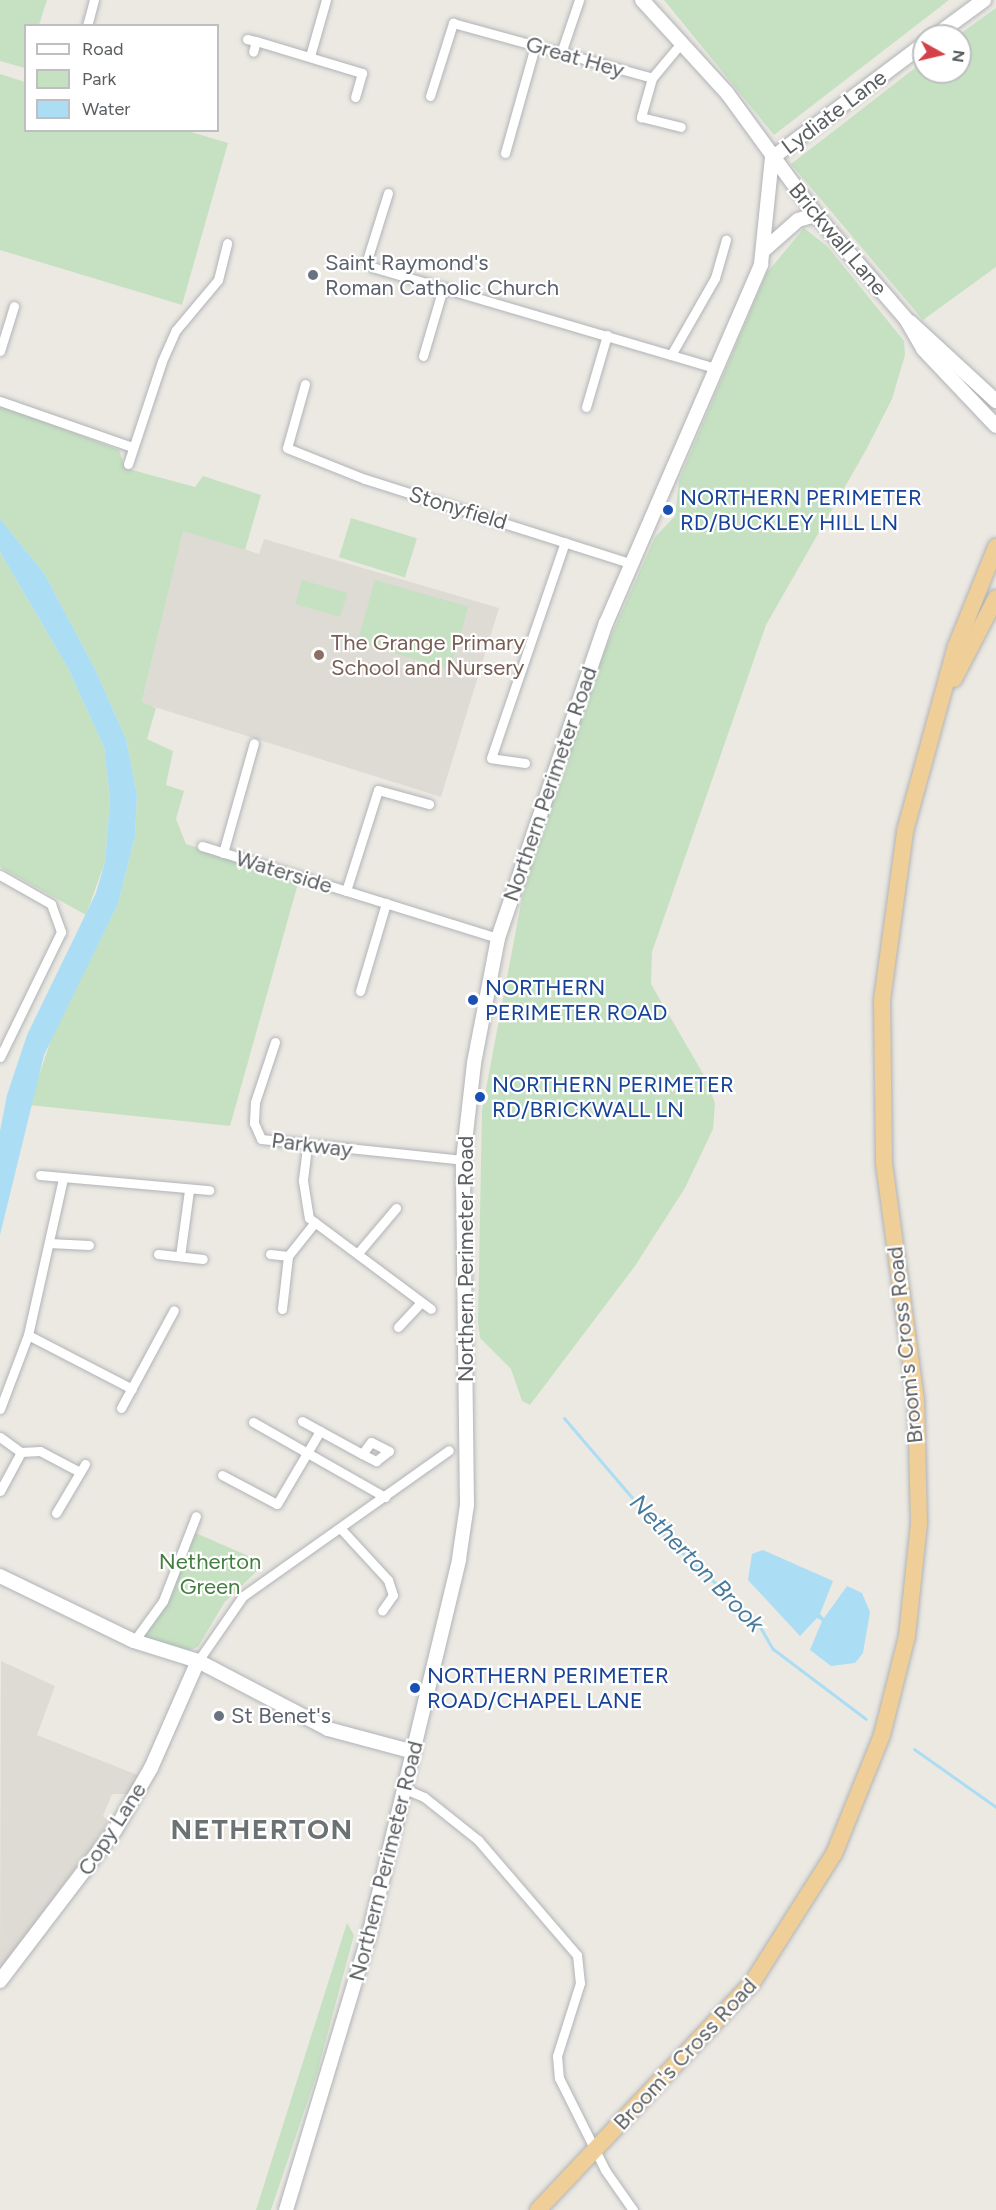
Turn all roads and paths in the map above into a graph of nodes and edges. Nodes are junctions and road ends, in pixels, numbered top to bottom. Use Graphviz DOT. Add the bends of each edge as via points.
graph roads {
  1 [pos="94,0"];
  2 [pos="326,0"];
  3 [pos="579,0"];
  4 [pos="642,0"];
  5 [pos="984,0"];
  6 [pos="572,14"];
  7 [pos="583,17"];
  8 [pos="88,24"];
  9 [pos="951,24"];
  10 [pos="682,42"];
  11 [pos="535,46"];
  12 [pos="253,52"];
  13 [pos="561,53"];
  14 [pos="912,53"];
  15 [pos="309,56"];
  16 [pos="652,78"];
  17 [pos="430,96"];
  18 [pos="355,97"];
  19 [pos="681,127"];
  20 [pos="505,153"];
  21 [pos="772,158"];
  22 [pos="388,193"];
  23 [pos="816,215"];
  24 [pos="726,240"];
  25 [pos="227,243"];
  26 [pos="764,250"];
  27 [pos="443,288"];
  28 [pos="14,306"];
  29 [pos="906,319"];
  30 [pos="607,335"];
  31 [pos="0,351"];
  32 [pos="671,355"];
  33 [pos="423,356"];
  34 [pos="715,368"];
  35 [pos="305,384"];
  36 [pos="0,401"];
  37 [pos="996,401"];
  38 [pos="586,407"];
  39 [pos="996,426"];
  40 [pos="132,447"];
  41 [pos="128,464"];
  42 [pos="565,542"];
  43 [pos="996,547"];
  44 [pos="630,563"];
  45 [pos="996,598"];
  46 [pos="948,690"];
  47 [pos="254,743"];
  48 [pos="525,763"];
  49 [pos="429,804"];
  50 [pos="202,846"];
  51 [pos="223,853"];
  52 [pos="0,875"];
  53 [pos="346,891"];
  54 [pos="386,903"];
  55 [pos="498,938"];
  56 [pos="360,991"];
  57 [pos="275,1042"];
  58 [pos="0,1057"];
  59 [pos="307,1147"];
  60 [pos="463,1160"];
  61 [pos="40,1175"];
  62 [pos="63,1178"];
  63 [pos="189,1190"];
  64 [pos="209,1190"];
  65 [pos="396,1208"];
  66 [pos="315,1222"];
  67 [pos="49,1242"];
  68 [pos="89,1245"];
  69 [pos="358,1253"];
  70 [pos="158,1254"];
  71 [pos="270,1254"];
  72 [pos="180,1256"];
  73 [pos="288,1256"];
  74 [pos="203,1259"];
  75 [pos="421,1302"];
  76 [pos="282,1309"];
  77 [pos="431,1309"];
  78 [pos="174,1310"];
  79 [pos="398,1327"];
  80 [pos="28,1335"];
  81 [pos="132,1389"];
  82 [pos="121,1408"];
  83 [pos="0,1409"];
  84 [pos="302,1421"];
  85 [pos="253,1422"];
  86 [pos="320,1431"];
  87 [pos="0,1437"];
  88 [pos="448,1450"];
  89 [pos="21,1452"];
  90 [pos="307,1454"];
  91 [pos="362,1454"];
  92 [pos="222,1475"];
  93 [pos="0,1491"];
  94 [pos="385,1497"];
  95 [pos="56,1513"];
  96 [pos="196,1516"];
  97 [pos="342,1530"];
  98 [pos="0,1576"];
  99 [pos="382,1611"];
  100 [pos="134,1641"];
  101 [pos="198,1661"];
  102 [pos="414,1752"];
  103 [pos="405,1789"];
  104 [pos="0,1981"];
  105 [pos="596,2149"];
  106 [pos="286,2210"];
  107 [pos="538,2210"];
  108 [pos="633,2210"];
  1 -- 8 [label="street"];
  2 -- 15 [label="street"];
  3 -- 6 [label="street"];
  4 -- 10 [label="main road, Brickwall Lane"];
  5 -- 9 [label="main road"];
  6 -- 7 [label="street"];
  6 -- 13 [label="street"];
  10 -- 16 [label="street, Great Hey"];
  10 -- 21 [label="main road, Brickwall Lane" via="727,93"];
  11 -- 13 [label="street, Great Hey"];
  11 -- 17 [label="street, Great Hey" via="453,22"];
  11 -- 20 [label="street"];
  12 -- 15 [label="street" via="251,40"];
  13 -- 16 [label="street, Great Hey"];
  14 -- 21 [label="main road, Lydiate Lane"];
  15 -- 18 [label="street" via="362,73"];
  16 -- 19 [label="street" via="641,117"];
  21 -- 23 [label="main road, Brickwall Lane"];
  21 -- 26 [label="main road, Northern Perimeter Road" via="765,188"];
  22 -- 27 [label="street" via="368,260 372,267"];
  23 -- 26 [label="main road" via="798,220"];
  23 -- 29 [label="main road, Brickwall Lane"];
  24 -- 32 [label="street" via="715,278"];
  25 -- 40 [label="street" via="218,280 171,340"];
  26 -- 34 [label="main road, Northern Perimeter Road"];
  27 -- 30 [label="street"];
  27 -- 33 [label="street"];
  28 -- 31 [label="street"];
  29 -- 37 [label="main road, Brickwall Lane" via="937,341"];
  29 -- 39 [label="main road, Brickwall Lane" via="923,349"];
  30 -- 32 [label="street"];
  30 -- 38 [label="street"];
  32 -- 34 [label="street"];
  34 -- 44 [label="main road, Northern Perimeter Road"];
  35 -- 42 [label="street, Stonyfield" via="286,448 365,479"];
  36 -- 40 [label="street"];
  40 -- 41 [label="street"];
  42 -- 44 [label="street, Stonyfield"];
  42 -- 48 [label="street" via="491,758"];
  43 -- 46 [label="highway, Broom's Cross Road" via="967,614"];
  44 -- 55 [label="main road, Northern Perimeter Road" via="563,739"];
  45 -- 46 [label="highway, Broom's Cross Road"];
  46 -- 105 [label="highway, Broom's Cross Road" via="905,831 882,1000 884,1163 916,1400 919,1523 907,1636 870,1772 834,1854 789,1931 719,2023"];
  47 -- 51 [label="street, Waterside"];
  49 -- 53 [label="street, Waterside" via="378,790"];
  50 -- 51 [label="street, Waterside"];
  51 -- 53 [label="street, Waterside"];
  52 -- 58 [label="street" via="51,904 61,932"];
  53 -- 54 [label="street, Waterside"];
  54 -- 55 [label="street, Waterside"];
  54 -- 56 [label="street"];
  55 -- 60 [label="main road, Northern Perimeter Road" via="474,1063"];
  57 -- 59 [label="street, Parkway" via="254,1124 270,1144"];
  59 -- 60 [label="street, Parkway"];
  59 -- 66 [label="street" via="303,1203"];
  60 -- 102 [label="main road, Northern Perimeter Road" via="467,1505 441,1650"];
  61 -- 62 [label="street"];
  62 -- 63 [label="street"];
  62 -- 67 [label="street"];
  63 -- 64 [label="street"];
  63 -- 72 [label="street"];
  65 -- 69 [label="street"];
  66 -- 69 [label="street"];
  66 -- 73 [label="street"];
  67 -- 68 [label="street"];
  67 -- 80 [label="street"];
  69 -- 75 [label="street"];
  70 -- 72 [label="street"];
  71 -- 73 [label="street"];
  72 -- 74 [label="street"];
  73 -- 76 [label="street"];
  75 -- 77 [label="street"];
  75 -- 79 [label="street"];
  78 -- 81 [label="street"];
  80 -- 81 [label="street"];
  80 -- 83 [label="street"];
  81 -- 82 [label="street"];
  84 -- 86 [label="street"];
  85 -- 90 [label="street"];
  86 -- 90 [label="street"];
  86 -- 91 [label="street"];
  87 -- 89 [label="street"];
  88 -- 94 [label="street"];
  89 -- 93 [label="street"];
  89 -- 95 [label="street" via="40,1451 82,1468"];
  90 -- 92 [label="street" via="277,1504"];
  90 -- 94 [label="street"];
  94 -- 97 [label="street"];
  96 -- 100 [label="street" via="163,1601"];
  97 -- 99 [label="street" via="388,1580 393,1595"];
  97 -- 101 [label="street" via="243,1596"];
  98 -- 100 [label="main road"];
  100 -- 101 [label="main road"];
  101 -- 102 [label="main road" via="328,1729"];
  101 -- 104 [label="main road, Copy Lane" via="151,1768 115,1830"];
  102 -- 103 [label="main road, Northern Perimeter Road"];
  103 -- 105 [label="street" via="451,1817 507,1871 580,1963 580,1983 556,2064"];
  103 -- 106 [label="main road, Northern Perimeter Road" via="324,2094"];
  105 -- 107 [label="highway, Broom's Cross Road"];
  105 -- 108 [label="street"];
}
